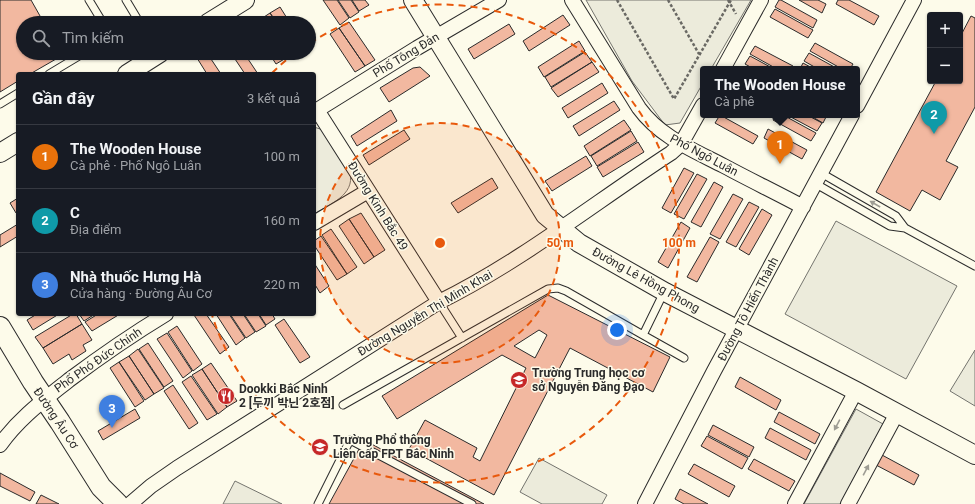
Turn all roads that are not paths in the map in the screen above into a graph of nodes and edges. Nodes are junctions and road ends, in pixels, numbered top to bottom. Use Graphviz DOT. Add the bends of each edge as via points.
graph roads {
  1 [pos="89,0"];
  2 [pos="126,0"];
  3 [pos="245,0"];
  4 [pos="413,0"];
  5 [pos="499,0"];
  6 [pos="572,0"];
  7 [pos="761,0"];
  8 [pos="914,0"];
  9 [pos="99,16"];
  10 [pos="136,16"];
  11 [pos="219,16"];
  12 [pos="436,37"];
  13 [pos="72,60"];
  14 [pos="138,60"];
  15 [pos="725,66"];
  16 [pos="52,72"];
  17 [pos="129,72"];
  18 [pos="16,94"];
  19 [pos="860,100"];
  20 [pos="0,104"];
  21 [pos="700,110"];
  22 [pos="316,111"];
  23 [pos="850,118"];
  24 [pos="16,143"];
  25 [pos="681,144"];
  26 [pos="0,153"];
  27 [pos="818,178"];
  28 [pos="368,190"];
  29 [pos="803,207"];
  30 [pos="316,223"];
  31 [pos="905,228"];
  32 [pos="561,229"];
  33 [pos="975,266"];
  34 [pos="665,292"];
  35 [pos="439,302"];
  36 [pos="160,316"];
  37 [pos="0,327"];
  38 [pos="737,330"];
  39 [pos="643,335"];
  40 [pos="462,338"];
  41 [pos="684,358"];
  42 [pos="856,391"];
  43 [pos="44,398"];
  44 [pos="343,405"];
  45 [pos="897,413"];
  46 [pos="0,445"];
  47 [pos="975,455"];
  48 [pos="118,504"];
  49 [pos="130,504"];
  50 [pos="318,504"];
  51 [pos="472,504"];
  52 [pos="645,504"];
  53 [pos="795,504"];
  54 [pos="848,504"];
  1 -- 9 [label="lane"];
  2 -- 10 [label="lane"];
  3 -- 11 [label="street"];
  4 -- 12 [label="street, Đường Lê Hồng Phong"];
  5 -- 12 [label="street, Phố Tông Đản"];
  6 -- 25 [label="street, Phố Ngô Luân" via="642,112 663,132"];
  7 -- 15 [label="street"];
  8 -- 19 [label="street"];
  12 -- 22 [label="street, Phố Tông Đản"];
  12 -- 32 [label="street, Đường Lê Hồng Phong" via="545,216"];
  13 -- 16 [label="lane"];
  14 -- 17 [label="street"];
  18 -- 20 [label="lane"];
  21 -- 25 [label="street, Đường Nguyễn Thị Minh Khai"];
  22 -- 28 [label="street, Đường Kinh Bắc 49"];
  23 -- 27 [label="street, Đường Tô Hiến Thành"];
  24 -- 26 [label="street"];
  25 -- 29 [label="street, Phố Ngô Luân"];
  25 -- 32 [label="street, Đường Nguyễn Thị Minh Khai"];
  27 -- 29 [label="street, Đường Tô Hiến Thành"];
  27 -- 31 [label="lane" via="890,226"];
  31 -- 27 [label="lane, one-way" via="896,216"];
  28 -- 30 [label="street"];
  28 -- 35 [label="street, Đường Kinh Bắc 49"];
  29 -- 38 [label="street, Đường Tô Hiến Thành"];
  31 -- 33 [label="lane"];
  32 -- 34 [label="street, Đường Lê Hồng Phong" via="579,243"];
  32 -- 35 [label="street, Đường Nguyễn Thị Minh Khai" via="464,290"];
  34 -- 38 [label="street, Đường Lê Hồng Phong"];
  34 -- 39 [label="lane"];
  35 -- 40 [label="lane"];
  35 -- 49 [label="street, Đường Nguyễn Thị Minh Khai" via="177,468"];
  36 -- 43 [label="street, Phố Phó Đức Chính"];
  37 -- 43 [label="main road, Đường Âu Cơ"];
  38 -- 42 [label="street, Đường Lê Hồng Phong"];
  38 -- 52 [label="street, Đường Tô Hiến Thành"];
  39 -- 40 [label="lane" via="558,288 548,289"];
  39 -- 41 [label="lane"];
  40 -- 44 [label="lane"];
  42 -- 45 [label="street, Đường Lê Hồng Phong"];
  42 -- 53 [label="street, one-way"];
  43 -- 46 [label="street, Phố Phó Đức Chính" via="24,416"];
  43 -- 48 [label="main road, Đường Âu Cơ" via="101,487"];
  45 -- 47 [label="street, Đường Lê Hồng Phong"];
  54 -- 45 [label="street, one-way"];
  50 -- 51 [label="lane" via="350,440"];
}
